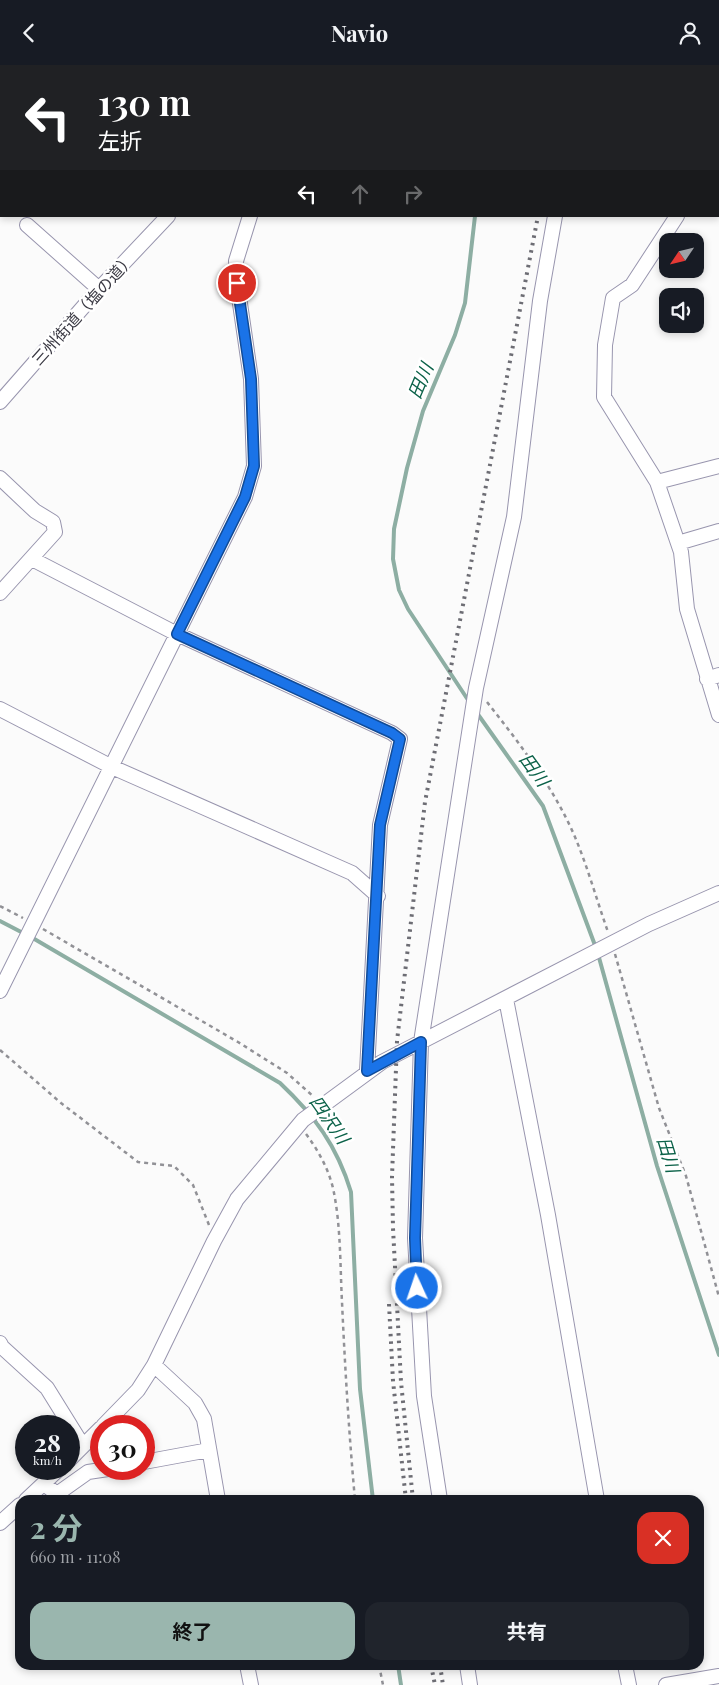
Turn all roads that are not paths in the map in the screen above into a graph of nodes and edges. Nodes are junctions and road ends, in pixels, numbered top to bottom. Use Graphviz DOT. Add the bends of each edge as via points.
graph roads {
  1 [pos="167,217"];
  2 [pos="250,217"];
  3 [pos="554,217"];
  4 [pos="676,217"];
  5 [pos="27,225"];
  6 [pos="99,289"];
  7 [pos="0,402"];
  8 [pos="719,466"];
  9 [pos="0,478"];
  10 [pos="657,482"];
  11 [pos="719,531"];
  12 [pos="678,543"];
  13 [pos="32,559"];
  14 [pos="0,593"];
  15 [pos="177,634"];
  16 [pos="713,677"];
  17 [pos="0,709"];
  18 [pos="719,715"];
  19 [pos="112,767"];
  20 [pos="719,893"];
  21 [pos="378,896"];
  22 [pos="0,991"];
  23 [pos="506,999"];
  24 [pos="421,1042"];
  25 [pos="367,1071"];
  26 [pos="0,1343"];
  27 [pos="154,1365"];
  28 [pos="114,1415"];
  29 [pos="90,1439"];
  30 [pos="83,1446"];
  31 [pos="80,1449"];
  32 [pos="209,1450"];
  33 [pos="155,1460"];
  34 [pos="90,1473"];
  35 [pos="48,1480"];
  36 [pos="44,1484"];
  37 [pos="32,1495"];
  38 [pos="217,1495"];
  39 [pos="439,1495"];
  40 [pos="596,1495"];
  41 [pos="15,1510"];
  42 [pos="0,1523"];
  43 [pos="248,1670"];
  44 [pos="468,1670"];
  45 [pos="626,1670"];
  46 [pos="719,1676"];
  47 [pos="251,1685"];
  48 [pos="470,1685"];
  49 [pos="629,1685"];
  50 [pos="666,1685"];
  1 -- 6 [label="street, 三州街道（塩の道）"];
  2 -- 15 [label="street" via="236,261 251,379 254,466 245,497"];
  3 -- 24 [label="street" via="540,301 514,517 470,720"];
  4 -- 10 [label="street" via="632,285 613,298 605,345 604,397"];
  5 -- 6 [label="street"];
  6 -- 7 [label="street, 三州街道（塩の道）"];
  8 -- 10 [label="street"];
  9 -- 13 [label="street" via="35,511 53,523 55,532"];
  10 -- 12 [label="street"];
  11 -- 12 [label="street"];
  12 -- 16 [label="street" via="687,609"];
  13 -- 14 [label="street"];
  13 -- 15 [label="street"];
  15 -- 19 [label="street"];
  15 -- 21 [label="street" via="400,739 380,825"];
  16 -- 18 [label="street"];
  17 -- 19 [label="street"];
  19 -- 21 [label="street" via="352,873"];
  19 -- 22 [label="street"];
  20 -- 23 [label="street" via="665,917"];
  21 -- 25 [label="street"];
  23 -- 24 [label="street"];
  23 -- 40 [label="street" via="548,1215"];
  24 -- 25 [label="street"];
  24 -- 39 [label="street" via="415,1248 424,1396"];
  25 -- 27 [label="street" via="300,1122 237,1199"];
  26 -- 30 [label="street" via="46,1388"];
  27 -- 28 [label="street" via="138,1390"];
  27 -- 32 [label="street" via="195,1403 204,1419"];
  29 -- 30 [label="street"];
  30 -- 31 [label="street"];
  32 -- 33 [label="street"];
  32 -- 38 [label="street"];
  34 -- 36 [label="street" via="57,1494"];
  35 -- 36 [label="street"];
  36 -- 37 [label="street"];
  41 -- 42 [label="street"];
  43 -- 47 [label="street"];
  44 -- 48 [label="street"];
  45 -- 49 [label="street"];
  46 -- 50 [label="street"];
}
